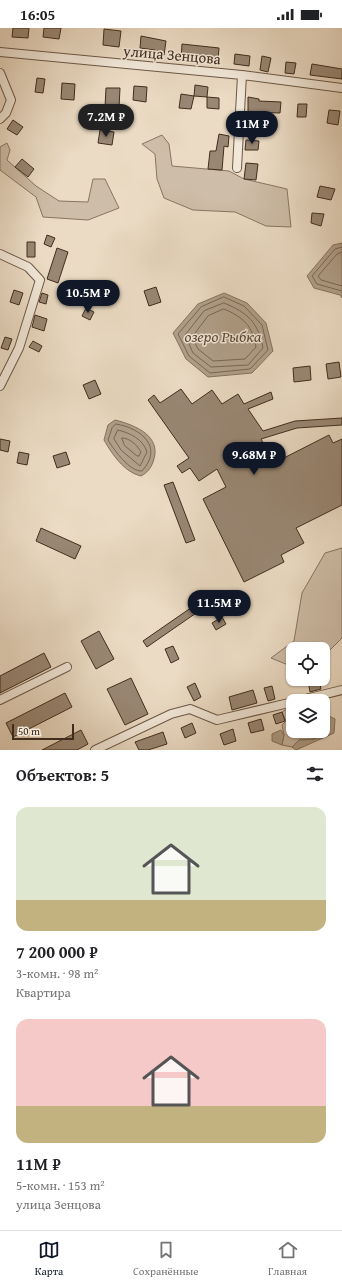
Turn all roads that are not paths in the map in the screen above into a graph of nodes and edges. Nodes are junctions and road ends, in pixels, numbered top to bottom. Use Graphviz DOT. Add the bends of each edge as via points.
graph roads {
  1 [pos="0,52"];
  2 [pos="0,73"];
  3 [pos="242,75"];
  4 [pos="342,88"];
  5 [pos="0,119"];
  6 [pos="237,168"];
  7 [pos="0,254"];
  8 [pos="0,386"];
  9 [pos="67,667"];
  10 [pos="342,690"];
  11 [pos="326,694"];
  12 [pos="0,700"];
  13 [pos="286,704"];
  14 [pos="95,750"];
  1 -- 3 [label="street, улица Зенцова"];
  2 -- 5 [label="street" via="11,100 6,113"];
  3 -- 4 [label="street, улица Зенцова"];
  3 -- 6 [label="street"];
  7 -- 8 [label="street" via="28,266 40,280 19,348"];
  9 -- 12 [label="street"];
  10 -- 11 [label="street"];
  13 -- 14 [label="street" via="217,720 190,709 184,710 170,714"];
}
